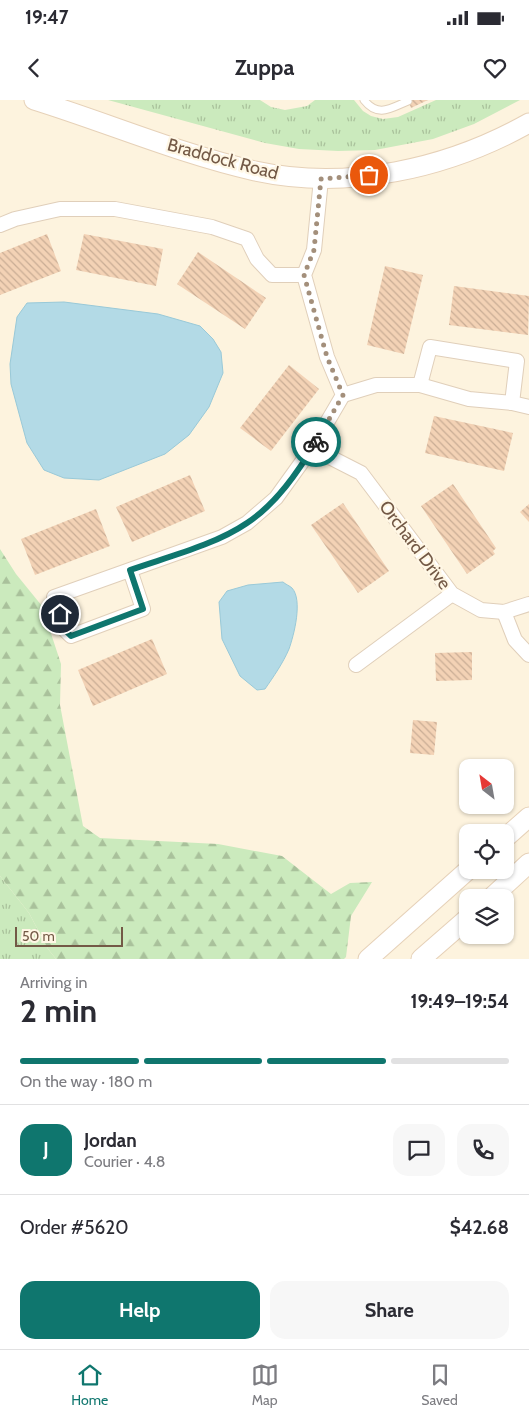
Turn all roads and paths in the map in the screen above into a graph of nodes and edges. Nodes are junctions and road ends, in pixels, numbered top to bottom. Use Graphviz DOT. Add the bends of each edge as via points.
graph roads {
  1 [pos="34,100"];
  2 [pos="364,100"];
  3 [pos="408,101"];
  4 [pos="529,123"];
  5 [pos="321,179"];
  6 [pos="0,225"];
  7 [pos="304,275"];
  8 [pos="420,385"];
  9 [pos="343,395"];
  10 [pos="512,403"];
  11 [pos="529,407"];
  12 [pos="312,448"];
  13 [pos="130,570"];
  14 [pos="452,594"];
  15 [pos="529,604"];
  16 [pos="504,612"];
  17 [pos="529,655"];
  18 [pos="356,666"];
  19 [pos="529,816"];
  20 [pos="514,830"];
  21 [pos="529,863"];
  22 [pos="459,878"];
  23 [pos="501,889"];
  24 [pos="459,926"];
  25 [pos="368,959"];
  26 [pos="421,959"];
  1 -- 5 [label="street, Braddock Road" via="222,162 256,171"];
  2 -- 3 [label="lane" via="369,106 381,110"];
  4 -- 5 [label="street, Braddock Road" via="475,149 421,166"];
  5 -- 7 [label="street" via="314,250"];
  6 -- 7 [label="street" via="60,209 115,209 212,227 247,239 257,259 272,275"];
  7 -- 9 [label="street" via="327,357"];
  8 -- 9 [label="street" via="376,385"];
  8 -- 10 [label="street" via="469,398"];
  8 -- 10 [label="street" via="430,347 517,361"];
  9 -- 12 [label="street"];
  10 -- 11 [label="street"];
  12 -- 13 [label="street" via="276,498 247,523 222,537"];
  12 -- 14 [label="street, Orchard Drive" via="361,473"];
  13 -- 13 [label="street" via="54,597 65,630 71,636 143,609"];
  14 -- 16 [label="street, Orchard Drive" via="481,610"];
  14 -- 18 [label="street"];
  15 -- 16 [label="street, Orchard Drive"];
  16 -- 17 [label="street" via="515,640"];
  19 -- 20 [label="street"];
  21 -- 23 [label="street"];
  22 -- 25 [label="street"];
  24 -- 26 [label="street"];
}
